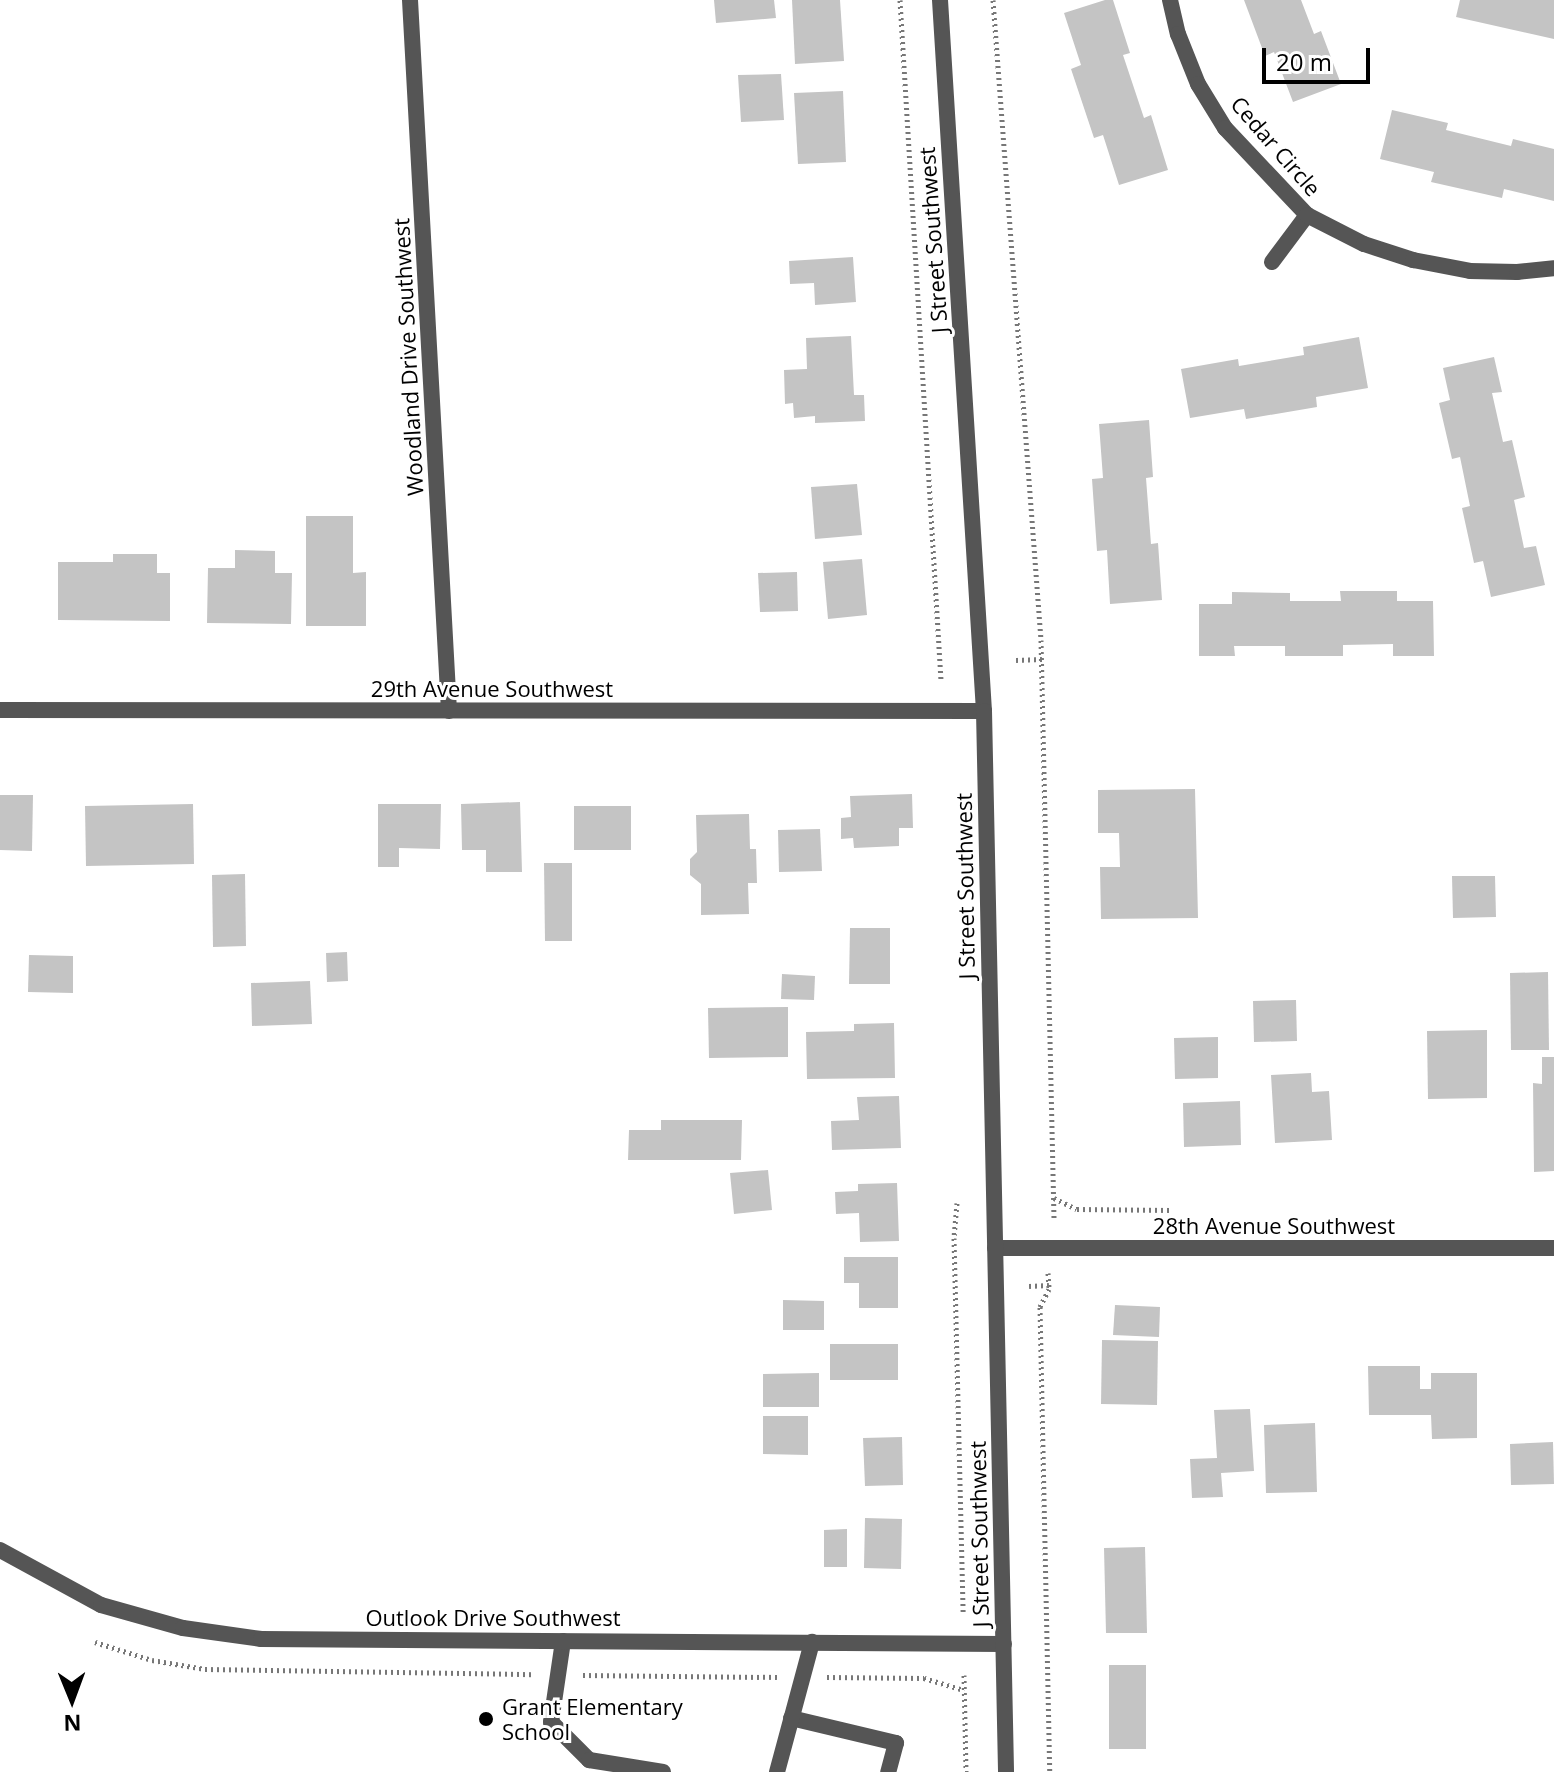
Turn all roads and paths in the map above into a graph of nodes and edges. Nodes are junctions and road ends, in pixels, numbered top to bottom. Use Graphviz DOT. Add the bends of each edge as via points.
graph roads {
  1 [pos="410,0"];
  2 [pos="900,0"];
  3 [pos="940,0"];
  4 [pos="993,0"];
  5 [pos="1170,0"];
  6 [pos="1307,215"];
  7 [pos="1272,262"];
  8 [pos="1554,268"];
  9 [pos="1042,659"];
  10 [pos="1016,660"];
  11 [pos="955,662"];
  12 [pos="940,664"];
  13 [pos="941,680"];
  14 [pos="0,710"];
  15 [pos="449,711"];
  16 [pos="984,711"];
  17 [pos="1054,1198"];
  18 [pos="957,1203"];
  19 [pos="1171,1210"];
  20 [pos="1054,1218"];
  21 [pos="995,1248"];
  22 [pos="1554,1248"];
  23 [pos="1048,1273"];
  24 [pos="1049,1285"];
  25 [pos="955,1286"];
  26 [pos="965,1286"];
  27 [pos="1029,1286"];
  28 [pos="0,1550"];
  29 [pos="974,1599"];
  30 [pos="1046,1599"];
  31 [pos="963,1600"];
  32 [pos="1035,1600"];
  33 [pos="963,1613"];
  34 [pos="563,1641"];
  35 [pos="812,1642"];
  36 [pos="1004,1644"];
  37 [pos="964,1675"];
  38 [pos="791,1718"];
  39 [pos="663,1772"];
  40 [pos="777,1772"];
  41 [pos="888,1772"];
  42 [pos="966,1772"];
  43 [pos="1006,1772"];
  44 [pos="1050,1772"];
  1 -- 15 [label="street, Woodland Drive Southwest"];
  2 -- 12 [label="path"];
  3 -- 16 [label="street, J Street Southwest"];
  4 -- 9 [label="path"];
  5 -- 6 [label="street, Cedar Circle" via="1198,84 1225,128"];
  6 -- 7 [label="street"];
  6 -- 8 [label="street, Cedar Circle" via="1364,244 1413,260 1470,271"];
  9 -- 10 [label="path"];
  9 -- 17 [label="path"];
  11 -- 12 [label="path"];
  12 -- 13 [label="path"];
  14 -- 15 [label="street, 29th Avenue Southwest"];
  15 -- 16 [label="street, 29th Avenue Southwest"];
  16 -- 21 [label="street, J Street Southwest"];
  17 -- 19 [label="path" via="1077,1209"];
  17 -- 20 [label="path"];
  18 -- 25 [label="path"];
  21 -- 22 [label="street, 28th Avenue Southwest"];
  21 -- 36 [label="street, J Street Southwest"];
  23 -- 24 [label="path"];
  24 -- 27 [label="path"];
  24 -- 30 [label="path" via="1040,1307"];
  25 -- 26 [label="path"];
  25 -- 31 [label="path"];
  28 -- 34 [label="street, Outlook Drive Southwest" via="101,1605 183,1628 261,1639"];
  29 -- 31 [label="path"];
  30 -- 32 [label="path"];
  30 -- 44 [label="path"];
  31 -- 33 [label="path"];
  34 -- 35 [label="street, Outlook Drive Southwest"];
  34 -- 39 [label="street" via="551,1722 589,1760"];
  35 -- 36 [label="street, Outlook Drive Southwest"];
  35 -- 38 [label="street"];
  36 -- 43 [label="street, J Street Southwest"];
  37 -- 42 [label="path"];
  38 -- 40 [label="street"];
  38 -- 41 [label="street" via="896,1743"];
}
